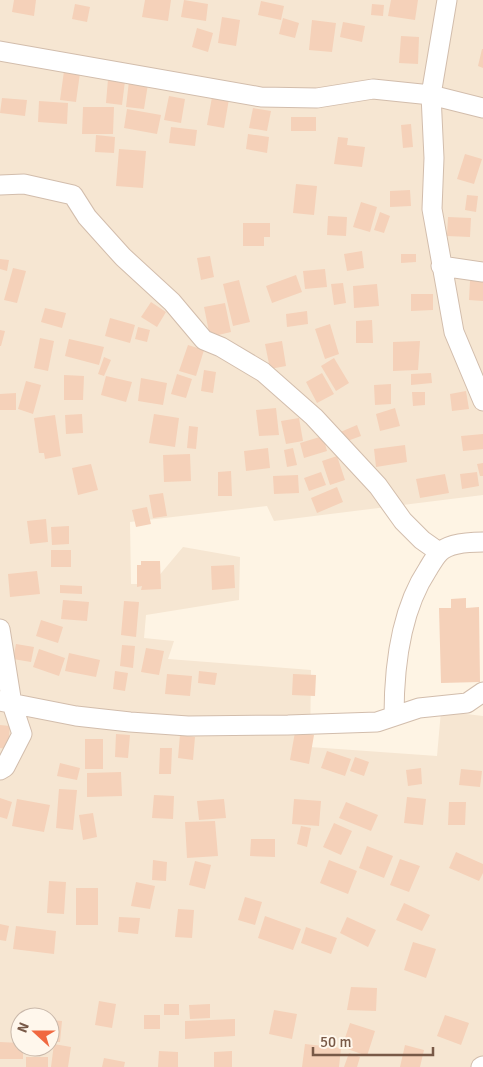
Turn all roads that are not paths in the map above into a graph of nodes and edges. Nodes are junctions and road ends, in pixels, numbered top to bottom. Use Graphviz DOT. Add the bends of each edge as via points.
graph roads {
  1 [pos="447,0"];
  2 [pos="0,51"];
  3 [pos="431,95"];
  4 [pos="483,108"];
  5 [pos="0,185"];
  6 [pos="441,266"];
  7 [pos="483,272"];
  8 [pos="483,401"];
  9 [pos="483,542"];
  10 [pos="439,552"];
  11 [pos="0,629"];
  12 [pos="483,692"];
  13 [pos="6,702"];
  14 [pos="394,716"];
  15 [pos="0,770"];
  1 -- 3 [label="street"];
  2 -- 3 [label="street" via="261,97 317,98 373,89"];
  3 -- 4 [label="street"];
  3 -- 6 [label="street" via="432,209"];
  5 -- 10 [label="street" via="24,184 73,195 123,257 172,302 204,340 263,372 314,417 378,486 403,521"];
  6 -- 7 [label="street"];
  6 -- 8 [label="street" via="454,332"];
  9 -- 10 [label="street" via="458,544"];
  10 -- 14 [label="street" via="421,579 400,641 394,681"];
  11 -- 13 [label="street"];
  12 -- 14 [label="street" via="467,702 419,708"];
  13 -- 14 [label="street" via="76,716 188,726 376,722"];
  13 -- 15 [label="street" via="22,734 5,767"];
}
